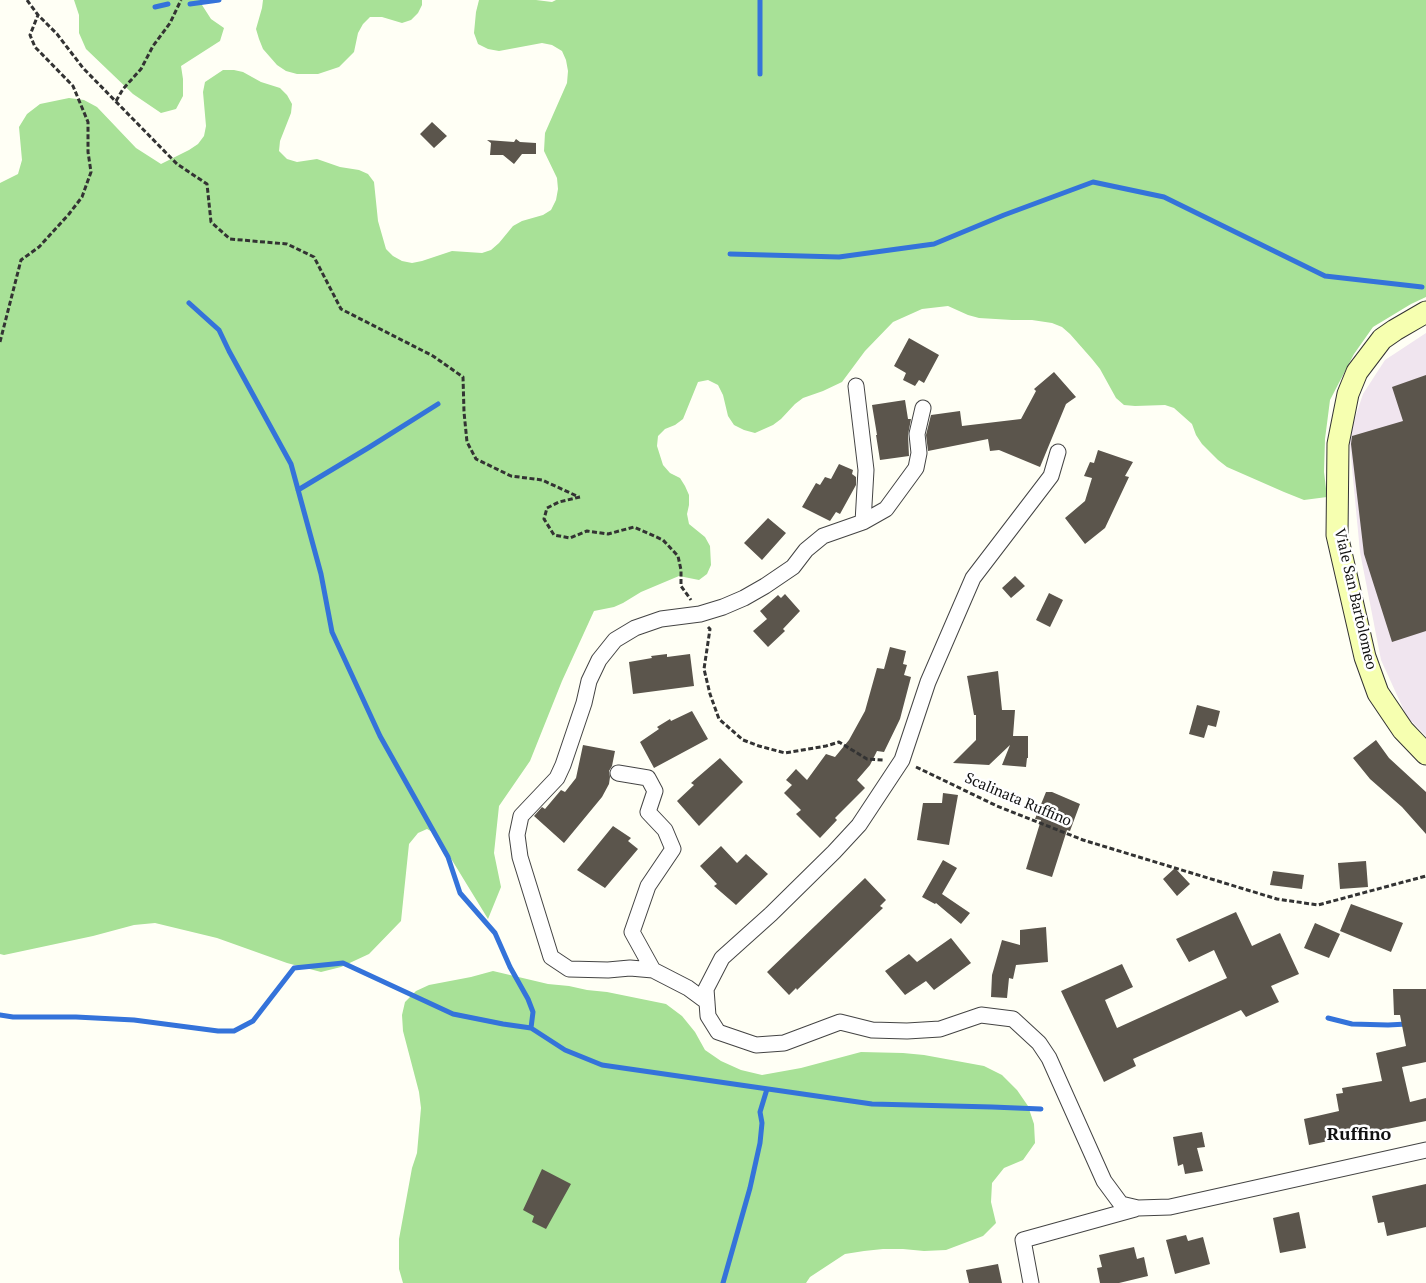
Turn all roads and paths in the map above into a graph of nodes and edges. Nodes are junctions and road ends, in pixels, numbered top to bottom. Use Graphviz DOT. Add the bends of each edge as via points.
graph roads {
  1 [pos="27,0"];
  2 [pos="181,0"];
  3 [pos="38,15"];
  4 [pos="116,101"];
  5 [pos="1426,312"];
  6 [pos="0,342"];
  7 [pos="856,386"];
  8 [pos="922,408"];
  9 [pos="1058,452"];
  10 [pos="863,522"];
  11 [pos="700,614"];
  12 [pos="1426,754"];
  13 [pos="902,760"];
  14 [pos="618,773"];
  15 [pos="1426,876"];
  16 [pos="653,970"];
  17 [pos="707,1002"];
  18 [pos="1426,1150"];
  19 [pos="1138,1208"];
  20 [pos="1031,1283"];
  1 -- 3 [label="path"];
  2 -- 4 [label="path" via="141,69"];
  3 -- 4 [label="path"];
  3 -- 6 [label="path" via="30,35 35,47 73,86 88,122 91,172 82,196 69,214 39,247 21,260"];
  4 -- 11 [label="path, Scalinata Ruffino" via="177,164 207,184 211,222 230,239 287,244 314,257 341,309 433,356 463,377 467,442 476,459 511,476 542,480 580,497 547,508 544,519 554,535 570,538 587,531 608,534 634,527 663,540 678,556 681,586"];
  5 -- 12 [label="main road, Viale San Bartolomeo" via="1382,339 1357,372 1348,394 1338,444 1337,535 1365,657 1378,693 1403,730"];
  7 -- 10 [label="street" via="866,470"];
  8 -- 10 [label="street" via="916,434 919,453 916,468 886,508"];
  9 -- 13 [label="street" via="1051,476 973,578 928,682"];
  10 -- 11 [label="street" via="823,536 793,567 758,590"];
  11 -- 13 [label="path, Scalinata Ruffino" via="710,629 704,669 718,719 743,740 786,753 839,742 868,759"];
  11 -- 16 [label="street" via="661,619 615,640 599,660 589,682 557,778 521,816 517,835 520,857 551,957 569,969"];
  13 -- 15 [label="path, Scalinata Ruffino" via="997,806 1083,840 1277,899 1318,905"];
  13 -- 17 [label="street" via="859,825 771,914 722,958 706,989"];
  14 -- 16 [label="street" via="648,778 655,791 648,812 665,830 673,849 648,886 632,932"];
  16 -- 17 [label="street"];
  17 -- 19 [label="street" via="708,1016 718,1032 756,1045 784,1043 840,1022 872,1030 907,1031 940,1029 981,1015 1014,1019 1039,1043 1049,1058 1104,1181 1121,1204"];
  18 -- 19 [label="street" via="1170,1207"];
  19 -- 20 [label="street" via="1022,1240"];
}
